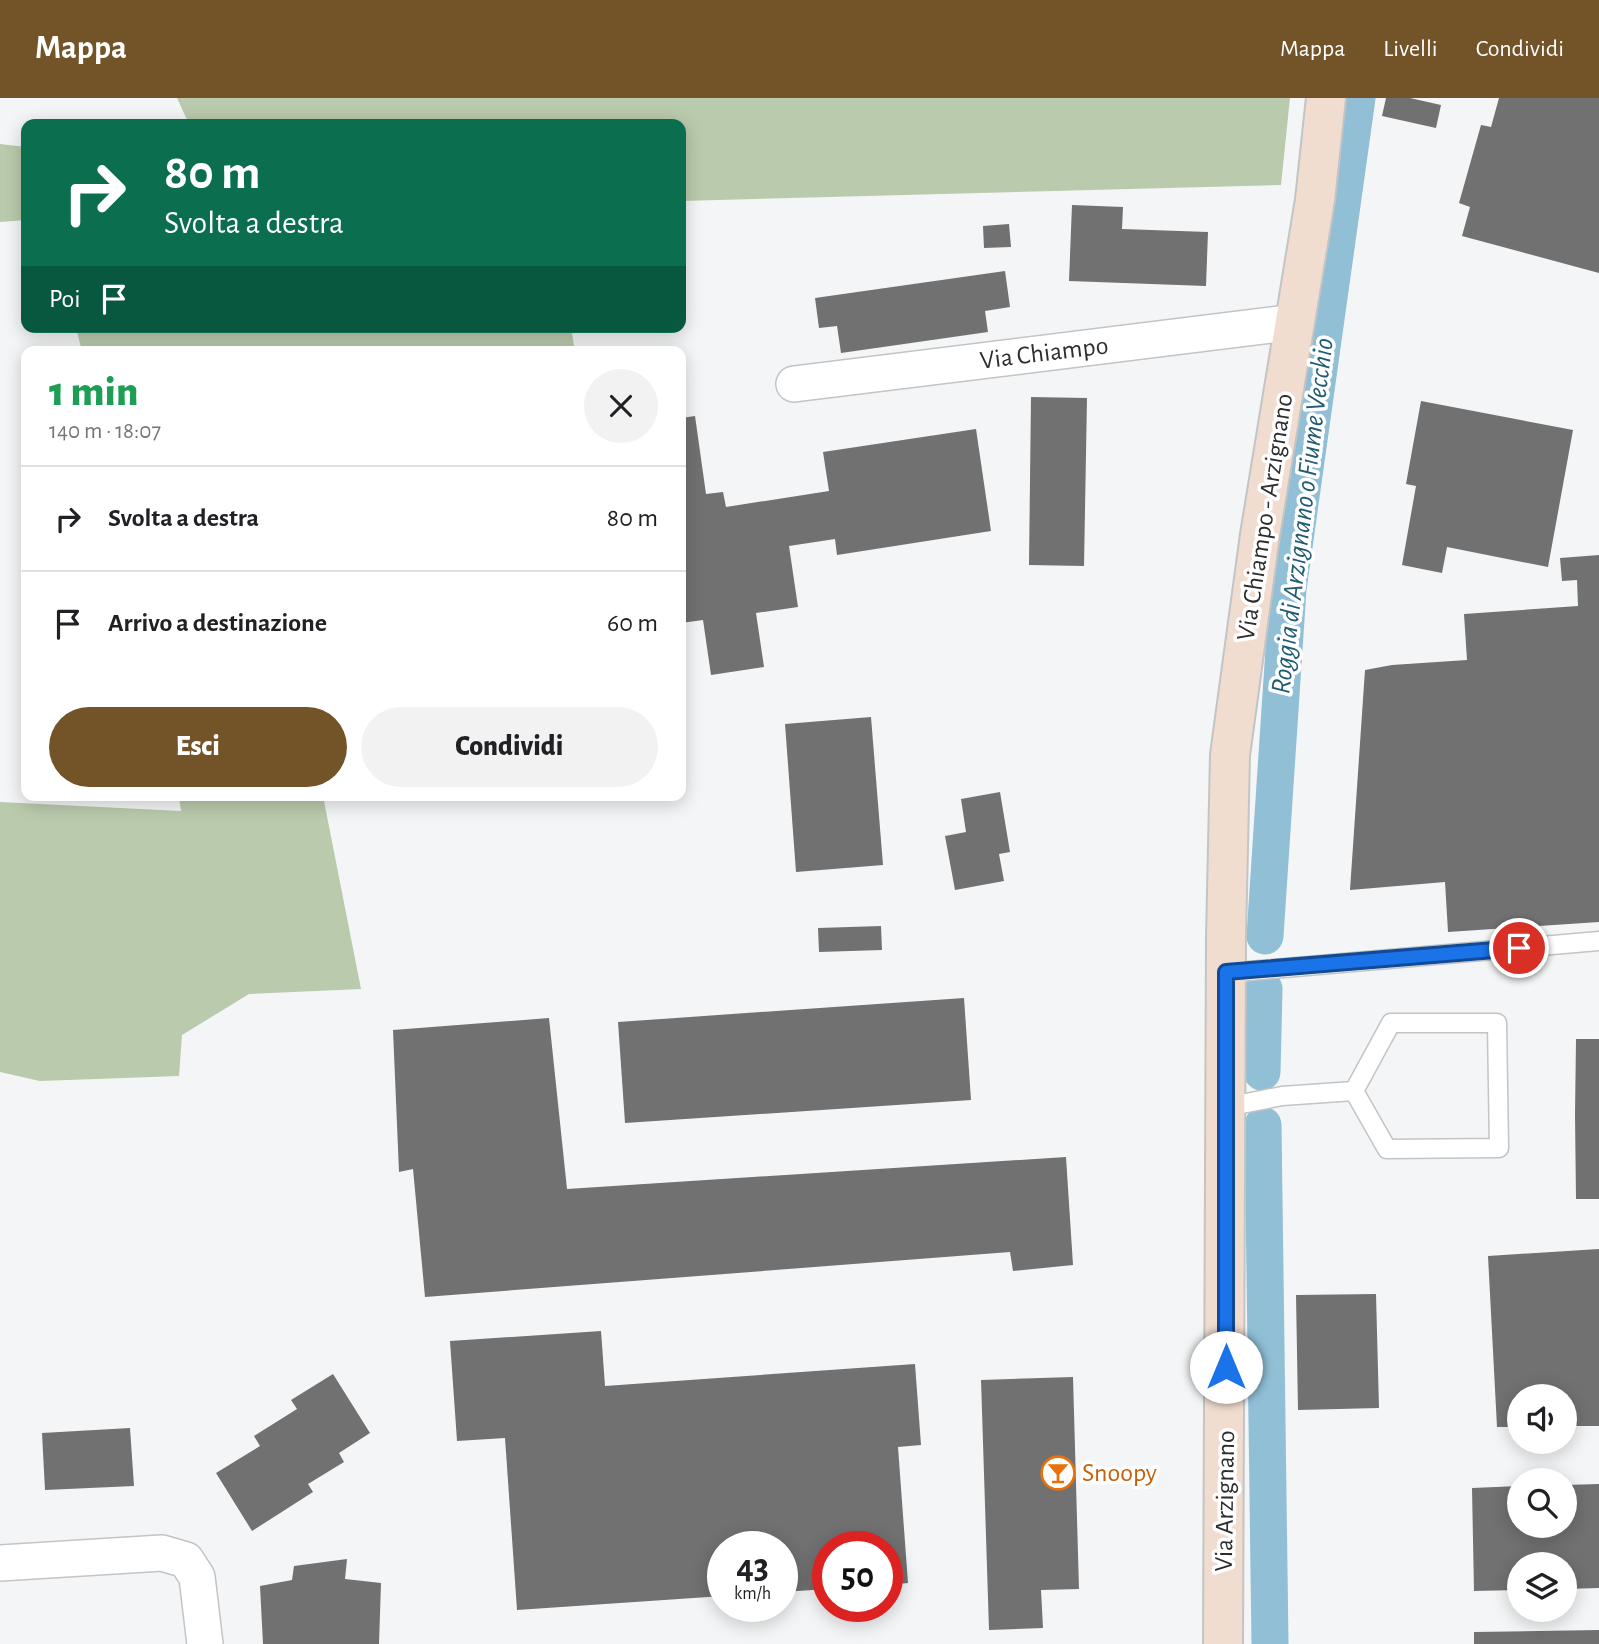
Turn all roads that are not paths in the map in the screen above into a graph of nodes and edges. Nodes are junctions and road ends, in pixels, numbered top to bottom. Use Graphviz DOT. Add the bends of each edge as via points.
graph roads {
  1 [pos="1326,98"];
  2 [pos="1295,322"];
  3 [pos="794,384"];
  4 [pos="1599,941"];
  5 [pos="1226,955"];
  6 [pos="1354,1091"];
  7 [pos="1226,1107"];
  8 [pos="0,1563"];
  9 [pos="205,1644"];
  10 [pos="1223,1644"];
  1 -- 2 [label="main road, Via Chiampo - Arzignano"];
  2 -- 3 [label="street, Via Chiampo"];
  2 -- 5 [label="main road, Via Chiampo - Arzignano" via="1230,755"];
  4 -- 5 [label="lane"];
  5 -- 7 [label="main road, Via Arzignano"];
  6 -- 6 [label="lane" via="1391,1023 1497,1023 1499,1148 1387,1149"];
  6 -- 7 [label="lane" via="1282,1096"];
  7 -- 10 [label="main road, Via Arzignano"];
  8 -- 9 [label="street" via="162,1553 186,1560 198,1577"];
}
